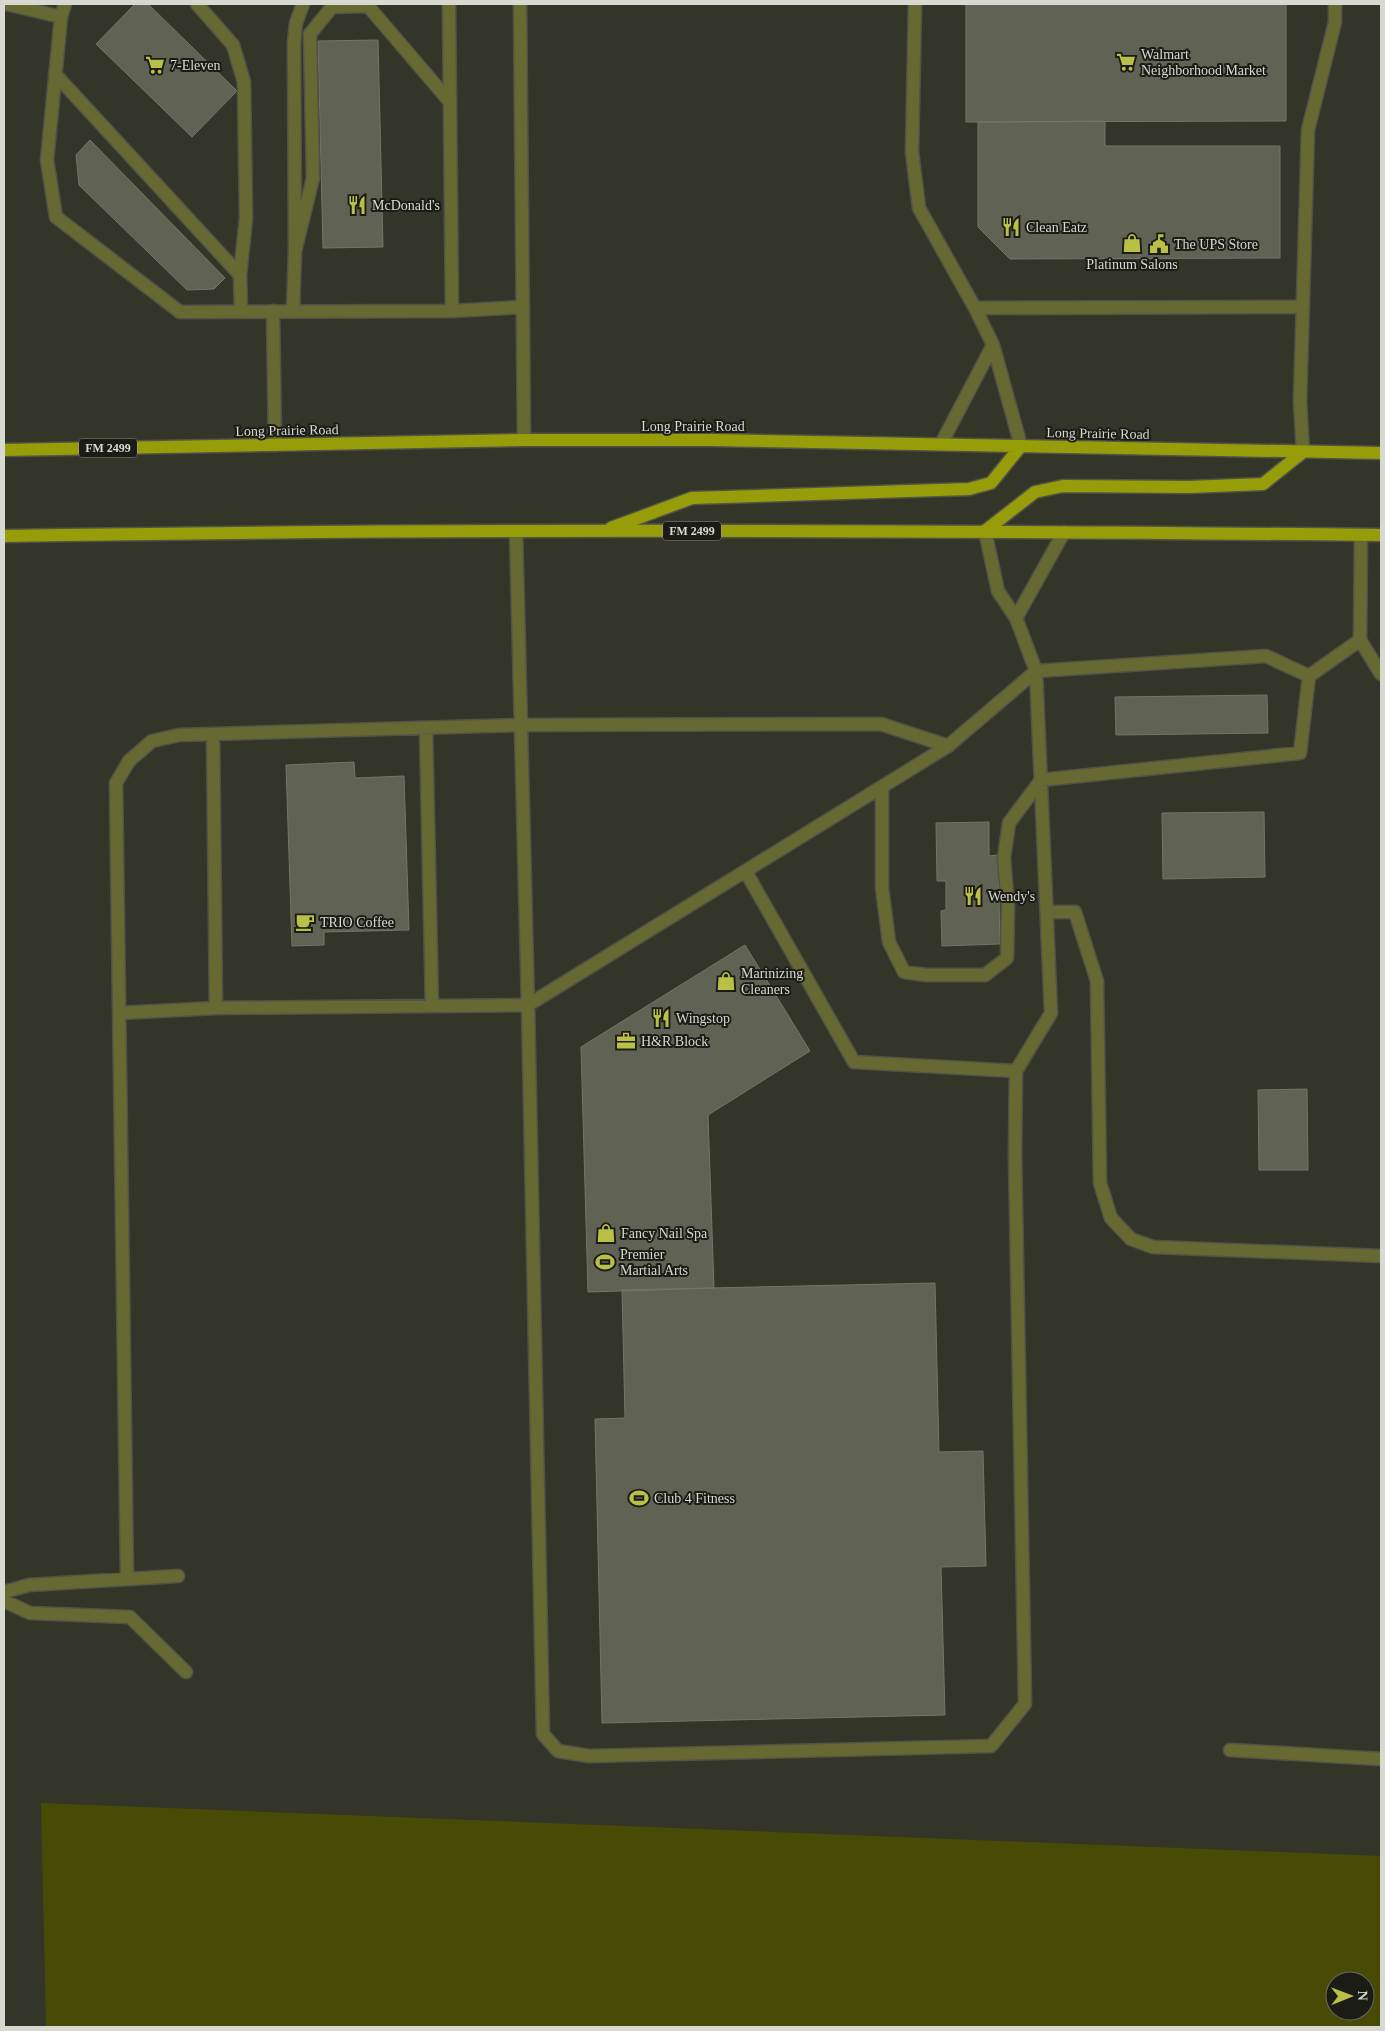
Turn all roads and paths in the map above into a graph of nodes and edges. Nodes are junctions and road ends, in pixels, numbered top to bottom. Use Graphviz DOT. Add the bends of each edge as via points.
graph roads {
  1 [pos="7,4"];
  2 [pos="65,4"];
  3 [pos="197,4"];
  4 [pos="303,4"];
  5 [pos="448,4"];
  6 [pos="520,4"];
  7 [pos="915,4"];
  8 [pos="1334,4"];
  9 [pos="61,17"];
  10 [pos="55,74"];
  11 [pos="450,102"];
  12 [pos="295,251"];
  13 [pos="240,275"];
  14 [pos="523,307"];
  15 [pos="975,308"];
  16 [pos="1303,308"];
  17 [pos="241,311"];
  18 [pos="273,311"];
  19 [pos="452,311"];
  20 [pos="293,312"];
  21 [pos="993,346"];
  22 [pos="524,440"];
  23 [pos="941,444"];
  24 [pos="276,445"];
  25 [pos="1021,446"];
  26 [pos="4,450"];
  27 [pos="1303,452"];
  28 [pos="1381,453"];
  29 [pos="602,531"];
  30 [pos="985,531"];
  31 [pos="516,532"];
  32 [pos="1064,532"];
  33 [pos="1361,535"];
  34 [pos="1381,535"];
  35 [pos="4,536"];
  36 [pos="1016,618"];
  37 [pos="1360,640"];
  38 [pos="1036,671"];
  39 [pos="1381,672"];
  40 [pos="1309,676"];
  41 [pos="520,725"];
  42 [pos="426,728"];
  43 [pos="213,734"];
  44 [pos="948,746"];
  45 [pos="1041,780"];
  46 [pos="882,788"];
  47 [pos="746,872"];
  48 [pos="1047,912"];
  49 [pos="528,1004"];
  50 [pos="432,1006"];
  51 [pos="216,1008"];
  52 [pos="119,1013"];
  53 [pos="1016,1071"];
  54 [pos="1381,1256"];
  55 [pos="178,1576"];
  56 [pos="127,1578"];
  57 [pos="4,1592"];
  58 [pos="4,1601"];
  59 [pos="186,1672"];
  60 [pos="1230,1750"];
  61 [pos="1381,1759"];
  1 -- 9 [label="lane"];
  2 -- 9 [label="lane"];
  3 -- 13 [label="lane" via="233,45 244,82 246,218"];
  4 -- 12 [label="lane" via="296,23 294,43"];
  5 -- 11 [label="lane"];
  6 -- 14 [label="lane"];
  7 -- 15 [label="lane" via="912,152 919,208"];
  8 -- 16 [label="lane" via="1334,22 1308,130"];
  9 -- 10 [label="lane"];
  10 -- 13 [label="lane"];
  10 -- 17 [label="lane" via="47,160 56,217 180,312"];
  11 -- 12 [label="lane" via="368,6 332,7 310,34 313,178"];
  11 -- 19 [label="lane"];
  12 -- 20 [label="lane"];
  13 -- 17 [label="lane"];
  14 -- 19 [label="lane"];
  14 -- 22 [label="lane"];
  15 -- 16 [label="lane"];
  15 -- 21 [label="lane"];
  16 -- 27 [label="lane" via="1300,401"];
  17 -- 18 [label="lane"];
  18 -- 20 [label="lane"];
  18 -- 24 [label="lane"];
  19 -- 20 [label="lane"];
  21 -- 23 [label="lane"];
  21 -- 25 [label="lane"];
  22 -- 23 [label="main road, Long Prairie Road / FM 2499"];
  22 -- 24 [label="main road, Long Prairie Road / FM 2499"];
  23 -- 25 [label="main road, Long Prairie Road / FM 2499"];
  24 -- 26 [label="main road, Long Prairie Road / FM 2499"];
  25 -- 27 [label="main road, Long Prairie Road / FM 2499"];
  25 -- 29 [label="main road" via="991,483 969,489 692,498"];
  27 -- 28 [label="main road, Long Prairie Road / FM 2499"];
  27 -- 30 [label="main road" via="1263,484 1063,486 1035,492"];
  29 -- 30 [label="main road, FM 2499"];
  29 -- 31 [label="main road, FM 2499"];
  30 -- 32 [label="main road, FM 2499"];
  30 -- 36 [label="lane" via="998,591"];
  31 -- 35 [label="main road, FM 2499"];
  31 -- 41 [label="lane"];
  32 -- 33 [label="main road, FM 2499"];
  32 -- 36 [label="lane"];
  33 -- 34 [label="main road, FM 2499"];
  33 -- 37 [label="lane"];
  36 -- 38 [label="lane"];
  37 -- 39 [label="lane"];
  37 -- 40 [label="lane"];
  38 -- 40 [label="lane" via="1266,656"];
  38 -- 44 [label="lane"];
  38 -- 45 [label="lane"];
  40 -- 45 [label="lane" via="1300,754"];
  41 -- 42 [label="lane"];
  41 -- 44 [label="lane" via="881,724"];
  41 -- 49 [label="lane"];
  42 -- 43 [label="lane"];
  42 -- 50 [label="lane"];
  43 -- 51 [label="lane"];
  43 -- 52 [label="lane" via="179,735 152,741 129,761 116,783"];
  44 -- 46 [label="lane"];
  45 -- 46 [label="lane" via="1009,823 1004,858 1008,907 1007,958 985,975 904,972 889,942 882,888"];
  45 -- 48 [label="lane"];
  46 -- 47 [label="lane"];
  47 -- 49 [label="lane"];
  47 -- 53 [label="lane" via="854,1062"];
  48 -- 53 [label="lane" via="1051,1013"];
  48 -- 54 [label="lane" via="1075,912 1097,981 1100,1183 1111,1218 1131,1239 1153,1247"];
  49 -- 50 [label="lane"];
  49 -- 53 [label="lane" via="543,1734 558,1751 589,1756 991,1746 1025,1704"];
  50 -- 51 [label="lane"];
  51 -- 52 [label="lane"];
  52 -- 56 [label="lane"];
  55 -- 56 [label="lane"];
  56 -- 57 [label="lane" via="29,1585"];
  58 -- 59 [label="lane" via="30,1613 130,1617"];
  60 -- 61 [label="lane"];
}
